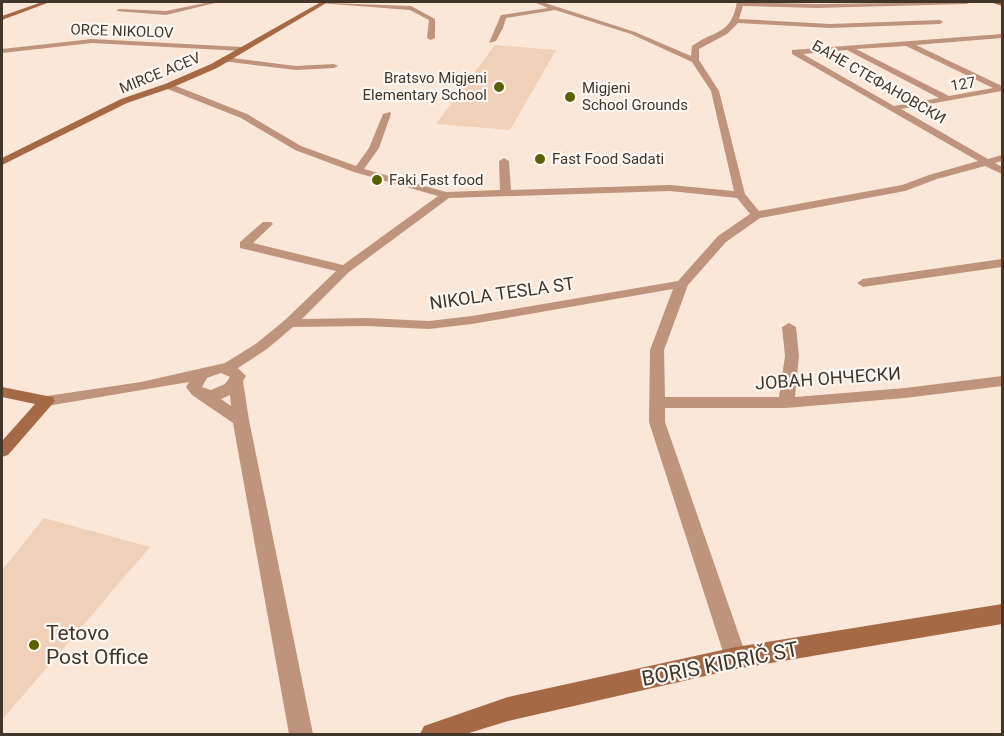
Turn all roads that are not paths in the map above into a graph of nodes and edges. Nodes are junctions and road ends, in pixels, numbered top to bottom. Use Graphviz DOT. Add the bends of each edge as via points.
graph roads {
  1 [pos="46,2"];
  2 [pos="216,2"];
  3 [pos="309,2"];
  4 [pos="324,2"];
  5 [pos="537,2"];
  6 [pos="967,2"];
  7 [pos="995,2"];
  8 [pos="1002,4"];
  9 [pos="740,5"];
  10 [pos="554,9"];
  11 [pos="119,10"];
  12 [pos="830,13"];
  13 [pos="2,18"];
  14 [pos="734,21"];
  15 [pos="940,22"];
  16 [pos="991,36"];
  17 [pos="1002,36"];
  18 [pos="431,38"];
  19 [pos="492,41"];
  20 [pos="1002,41"];
  21 [pos="907,43"];
  22 [pos="846,47"];
  23 [pos="242,49"];
  24 [pos="2,51"];
  25 [pos="225,59"];
  26 [pos="695,60"];
  27 [pos="334,66"];
  28 [pos="168,86"];
  29 [pos="950,100"];
  30 [pos="895,108"];
  31 [pos="387,114"];
  32 [pos="1002,158"];
  33 [pos="504,161"];
  34 [pos="2,162"];
  35 [pos="988,162"];
  36 [pos="358,170"];
  37 [pos="1002,171"];
  38 [pos="506,193"];
  39 [pos="446,195"];
  40 [pos="740,195"];
  41 [pos="756,215"];
  42 [pos="267,224"];
  43 [pos="1002,263"];
  44 [pos="345,269"];
  45 [pos="863,283"];
  46 [pos="682,284"];
  47 [pos="290,323"];
  48 [pos="789,327"];
  49 [pos="228,368"];
  50 [pos="201,375"];
  51 [pos="1002,381"];
  52 [pos="236,382"];
  53 [pos="141,387"];
  54 [pos="200,393"];
  55 [pos="3,395"];
  56 [pos="47,401"];
  57 [pos="656,402"];
  58 [pos="786,403"];
  59 [pos="241,420"];
  60 [pos="2,451"];
  61 [pos="1002,615"];
  62 [pos="736,658"];
  63 [pos="438,733"];
  64 [pos="301,735"];
  1 -- 13 [label="street"];
  2 -- 11 [label="street" via="166,13"];
  3 -- 4 [label="street"];
  4 -- 18 [label="street" via="411,8 432,19"];
  4 -- 23 [label="street, MIRCE ACEV"];
  5 -- 10 [label="street"];
  6 -- 9 [label="street"];
  7 -- 8 [label="street"];
  9 -- 12 [label="street"];
  9 -- 14 [label="street"];
  10 -- 19 [label="street" via="503,16"];
  10 -- 26 [label="street" via="633,33"];
  14 -- 15 [label="street" via="830,26"];
  14 -- 26 [label="street" via="723,35 695,48"];
  16 -- 17 [label="street, БАНЕ СТЕФАНОВСКИ"];
  16 -- 20 [label="street"];
  16 -- 21 [label="street, БАНЕ СТЕФАНОВСКИ"];
  21 -- 22 [label="street, БАНЕ СТЕФАНОВСКИ"];
  21 -- 29 [label="street, 127" via="1002,89"];
  22 -- 29 [label="street"];
  22 -- 30 [label="street, БАНЕ СТЕФАНОВСКИ" via="795,52"];
  23 -- 24 [label="street, ORCE NIKOLOV" via="92,41"];
  23 -- 25 [label="street, MIRCE ACEV"];
  25 -- 27 [label="street" via="296,68"];
  25 -- 28 [label="street, MIRCE ACEV"];
  26 -- 40 [label="street" via="715,91"];
  28 -- 34 [label="street, MIRCE ACEV" via="124,101"];
  28 -- 36 [label="street" via="244,116 298,148"];
  29 -- 30 [label="street, 127"];
  30 -- 35 [label="street, БАНЕ СТЕФАНОВСКИ"];
  31 -- 36 [label="street" via="374,148"];
  32 -- 35 [label="street"];
  33 -- 38 [label="street"];
  35 -- 37 [label="street, БАНЕ СТЕФАНОВСКИ"];
  35 -- 41 [label="street" via="904,188"];
  36 -- 39 [label="street"];
  38 -- 39 [label="street"];
  38 -- 40 [label="street" via="670,188"];
  39 -- 44 [label="street"];
  40 -- 41 [label="street"];
  41 -- 46 [label="street" via="722,239"];
  42 -- 44 [label="street" via="244,245"];
  43 -- 45 [label="street"];
  44 -- 47 [label="street"];
  46 -- 47 [label="street, NIKOLA TESLA ST" via="472,321 429,325"];
  46 -- 57 [label="street" via="657,350"];
  47 -- 49 [label="street"];
  48 -- 58 [label="street" via="792,356"];
  49 -- 50 [label="street"];
  49 -- 52 [label="street" via="238,376"];
  50 -- 53 [label="street"];
  50 -- 54 [label="street" via="194,387"];
  51 -- 58 [label="street, ЈОВАН ОНЧЕСКИ"];
  52 -- 54 [label="street" via="223,393"];
  52 -- 59 [label="street"];
  53 -- 54 [label="street"];
  53 -- 56 [label="street"];
  54 -- 59 [label="street"];
  55 -- 56 [label="street"];
  56 -- 60 [label="street"];
  57 -- 58 [label="street, ЈОВАН ОНЧЕСКИ"];
  57 -- 62 [label="street" via="657,422"];
  59 -- 64 [label="street"];
  61 -- 62 [label="street, BORIS KIDRIČ ST"];
  62 -- 63 [label="street, BORIS KIDRIČ ST" via="508,709"];
}
